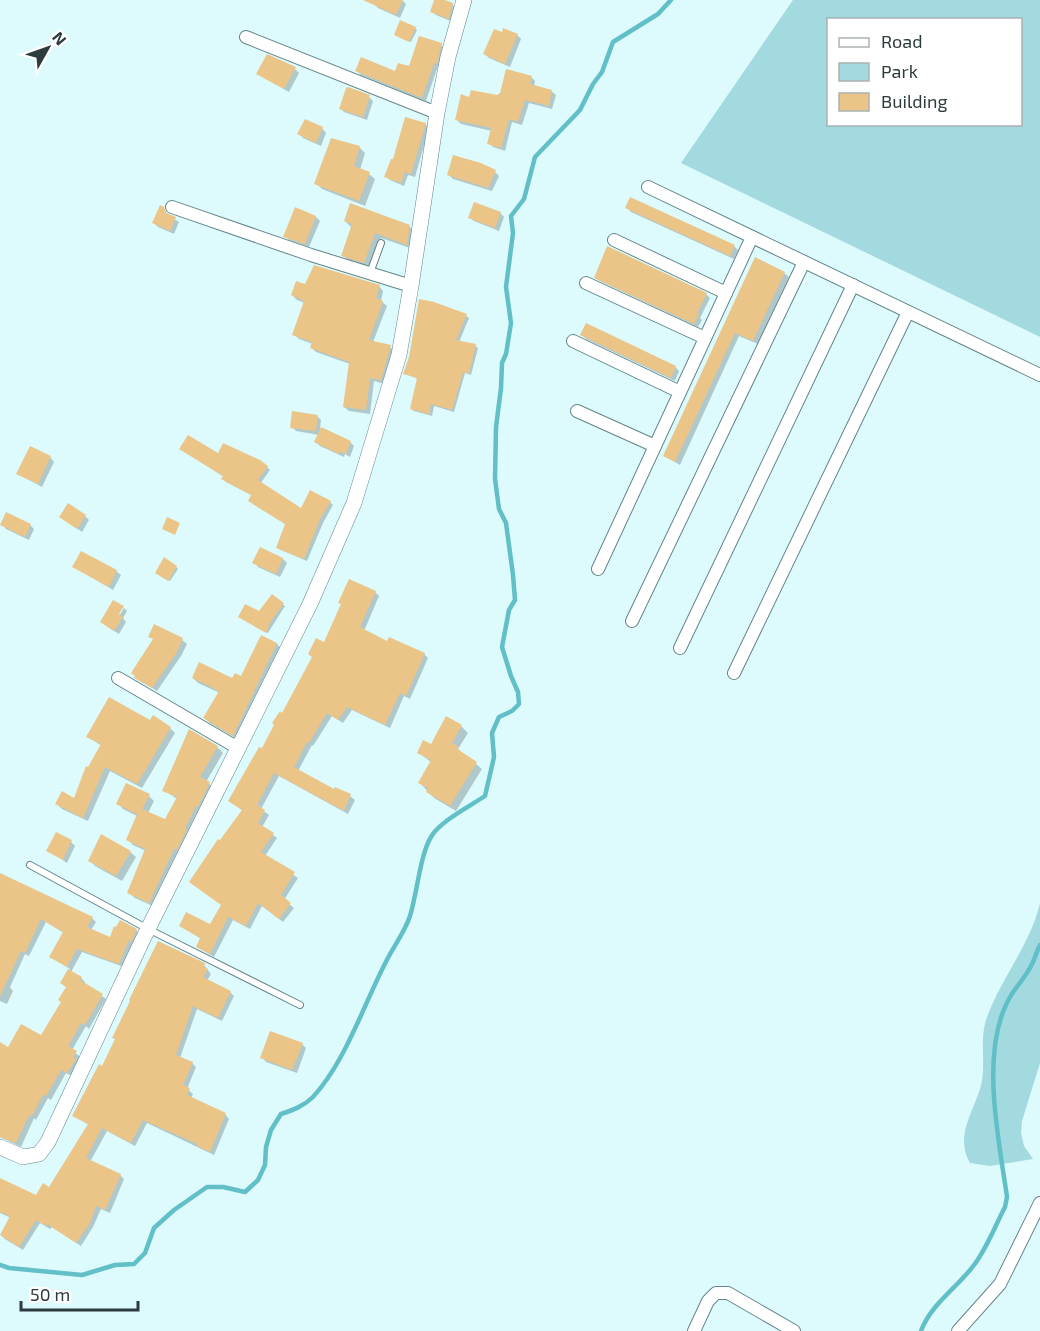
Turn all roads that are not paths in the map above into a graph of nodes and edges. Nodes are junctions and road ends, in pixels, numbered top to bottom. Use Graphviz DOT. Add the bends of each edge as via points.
graph roads {
  1 [pos="464,0"];
  2 [pos="246,38"];
  3 [pos="437,113"];
  4 [pos="648,188"];
  5 [pos="172,207"];
  6 [pos="752,237"];
  7 [pos="614,240"];
  8 [pos="381,243"];
  9 [pos="804,262"];
  10 [pos="370,274"];
  11 [pos="586,283"];
  12 [pos="853,285"];
  13 [pos="411,286"];
  14 [pos="726,293"];
  15 [pos="908,312"];
  16 [pos="705,338"];
  17 [pos="573,341"];
  18 [pos="1040,375"];
  19 [pos="680,392"];
  20 [pos="577,411"];
  21 [pos="655,446"];
  22 [pos="598,569"];
  23 [pos="632,621"];
  24 [pos="680,648"];
  25 [pos="734,673"];
  26 [pos="118,678"];
  27 [pos="238,748"];
  28 [pos="30,865"];
  29 [pos="148,928"];
  30 [pos="300,1005"];
  31 [pos="0,1147"];
  32 [pos="1040,1203"];
  33 [pos="694,1331"];
  34 [pos="794,1331"];
  35 [pos="958,1331"];
  1 -- 3 [label="street"];
  2 -- 3 [label="street"];
  3 -- 13 [label="street"];
  4 -- 6 [label="street"];
  5 -- 10 [label="street"];
  6 -- 9 [label="street"];
  6 -- 14 [label="street"];
  7 -- 14 [label="street"];
  8 -- 10 [label="lane"];
  9 -- 12 [label="street"];
  9 -- 23 [label="street"];
  10 -- 13 [label="street"];
  11 -- 16 [label="street"];
  12 -- 15 [label="street"];
  12 -- 24 [label="street"];
  13 -- 27 [label="street" via="399,355 354,503 310,604"];
  14 -- 16 [label="street"];
  15 -- 18 [label="street"];
  15 -- 25 [label="street"];
  16 -- 19 [label="street"];
  17 -- 19 [label="street"];
  19 -- 21 [label="street"];
  20 -- 21 [label="street"];
  21 -- 22 [label="street"];
  26 -- 27 [label="street"];
  27 -- 29 [label="street"];
  28 -- 29 [label="lane"];
  29 -- 30 [label="lane"];
  29 -- 31 [label="street" via="48,1142 39,1154 23,1157"];
  32 -- 35 [label="street" via="1000,1284"];
  33 -- 34 [label="street" via="716,1293 728,1293"];
}
